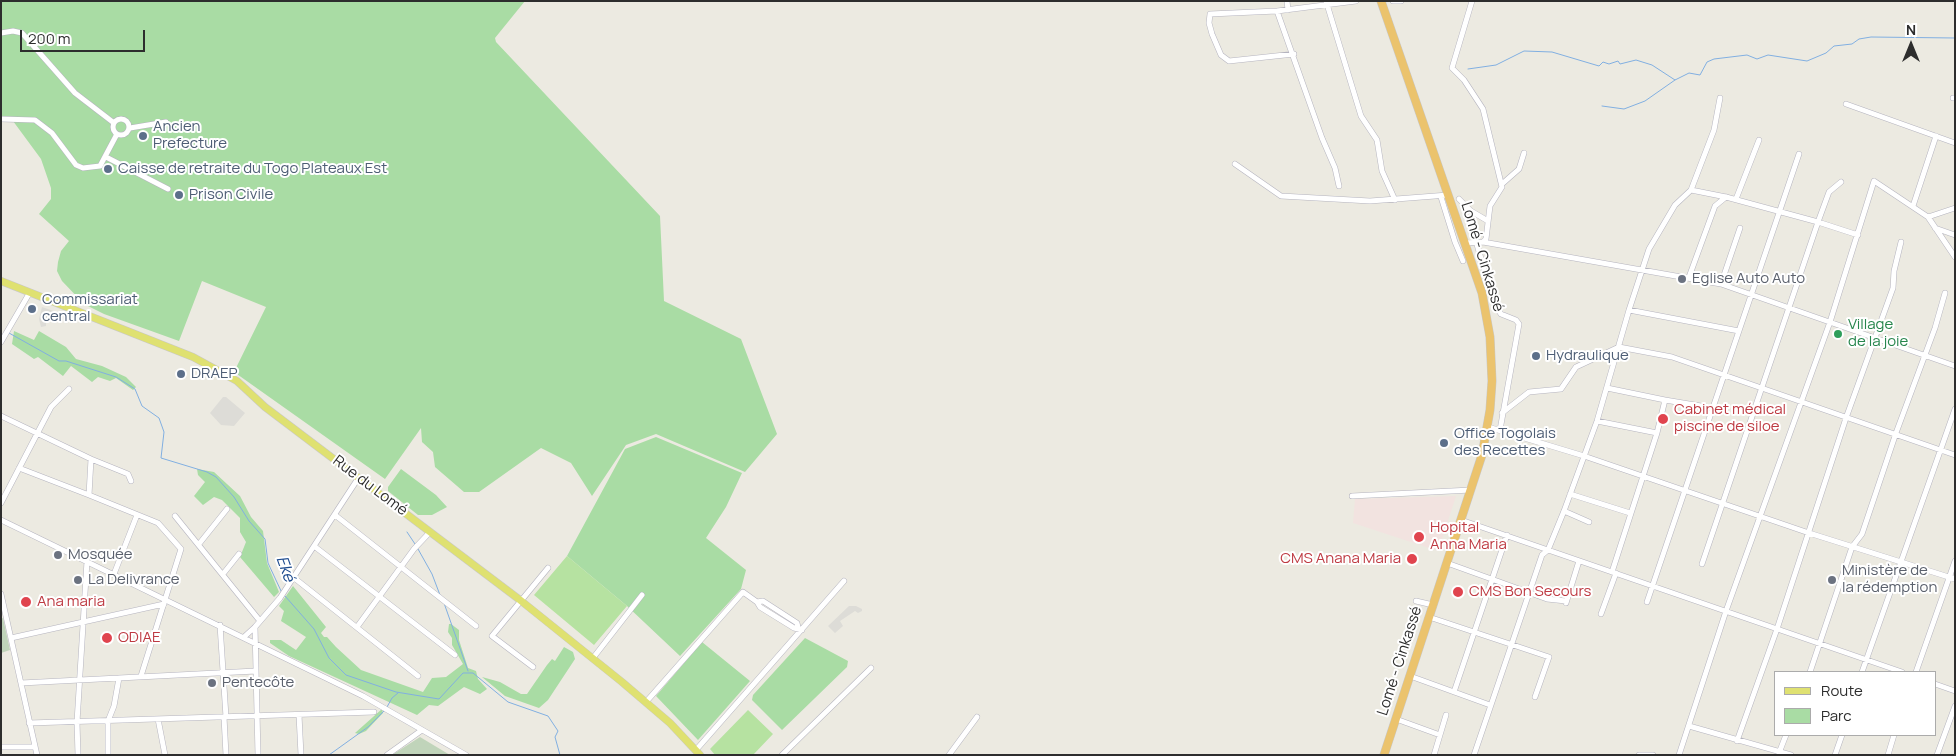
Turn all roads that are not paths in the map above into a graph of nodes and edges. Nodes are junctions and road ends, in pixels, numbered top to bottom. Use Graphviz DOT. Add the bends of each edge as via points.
graph roads {
  1 [pos="1287,1"];
  2 [pos="1356,1"];
  3 [pos="1381,1"];
  4 [pos="1393,1"];
  5 [pos="1401,1"];
  6 [pos="1472,1"];
  7 [pos="1326,4"];
  8 [pos="1288,10"];
  9 [pos="1278,11"];
  10 [pos="1,33"];
  11 [pos="1294,54"];
  12 [pos="1720,98"];
  13 [pos="1846,104"];
  14 [pos="1,119"];
  15 [pos="166,122"];
  16 [pos="114,123"];
  17 [pos="130,128"];
  18 [pos="117,134"];
  19 [pos="1936,136"];
  20 [pos="1759,140"];
  21 [pos="1955,143"];
  22 [pos="1524,153"];
  23 [pos="1799,154"];
  24 [pos="106,157"];
  25 [pos="1235,164"];
  26 [pos="1841,182"];
  27 [pos="1502,184"];
  28 [pos="1339,186"];
  29 [pos="168,189"];
  30 [pos="1691,190"];
  31 [pos="1444,196"];
  32 [pos="1726,197"];
  33 [pos="1459,199"];
  34 [pos="1736,199"];
  35 [pos="1395,200"];
  36 [pos="1913,206"];
  37 [pos="1955,208"];
  38 [pos="1780,211"];
  39 [pos="1928,217"];
  40 [pos="1488,221"];
  41 [pos="1818,222"];
  42 [pos="1740,228"];
  43 [pos="1935,228"];
  44 [pos="1858,235"];
  45 [pos="1955,235"];
  46 [pos="1476,241"];
  47 [pos="1483,242"];
  48 [pos="1901,242"];
  49 [pos="1464,243"];
  50 [pos="1955,257"];
  51 [pos="1463,261"];
  52 [pos="1642,269"];
  53 [pos="1689,277"];
  54 [pos="1,281"];
  55 [pos="1721,284"];
  56 [pos="30,292"];
  57 [pos="1945,293"];
  58 [pos="1752,294"];
  59 [pos="1788,308"];
  60 [pos="1628,310"];
  61 [pos="1830,322"];
  62 [pos="1739,331"];
  63 [pos="1874,339"];
  64 [pos="1,342"];
  65 [pos="1620,347"];
  66 [pos="1925,356"];
  67 [pos="1955,366"];
  68 [pos="1724,375"];
  69 [pos="1607,388"];
  70 [pos="69,389"];
  71 [pos="1762,389"];
  72 [pos="1665,400"];
  73 [pos="1800,402"];
  74 [pos="1713,408"];
  75 [pos="1955,409"];
  76 [pos="1502,413"];
  77 [pos="1,416"];
  78 [pos="1846,418"];
  79 [pos="1597,420"];
  80 [pos="1488,427"];
  81 [pos="1500,430"];
  82 [pos="1657,432"];
  83 [pos="37,433"];
  84 [pos="1896,433"];
  85 [pos="1940,449"];
  86 [pos="1955,455"];
  87 [pos="1584,456"];
  88 [pos="91,459"];
  89 [pos="19,468"];
  90 [pos="1643,476"];
  91 [pos="359,477"];
  92 [pos="131,481"];
  93 [pos="1471,490"];
  94 [pos="1684,491"];
  95 [pos="1570,494"];
  96 [pos="89,495"];
  97 [pos="1352,496"];
  98 [pos="1,503"];
  99 [pos="1721,503"];
  100 [pos="227,509"];
  101 [pos="1564,511"];
  102 [pos="1630,513"];
  103 [pos="137,515"];
  104 [pos="336,515"];
  105 [pos="175,516"];
  106 [pos="1761,517"];
  107 [pos="1,520"];
  108 [pos="1461,520"];
  109 [pos="1589,522"];
  110 [pos="430,532"];
  111 [pos="1809,533"];
  112 [pos="1506,535"];
  113 [pos="199,544"];
  114 [pos="314,546"];
  115 [pos="1852,547"];
  116 [pos="1548,550"];
  117 [pos="239,554"];
  118 [pos="1579,560"];
  119 [pos="87,561"];
  120 [pos="1955,561"];
  121 [pos="1901,562"];
  122 [pos="1446,563"];
  123 [pos="1702,564"];
  124 [pos="401,567"];
  125 [pos="548,568"];
  126 [pos="1614,573"];
  127 [pos="114,574"];
  128 [pos="223,574"];
  129 [pos="293,577"];
  130 [pos="1952,578"];
  131 [pos="1492,579"];
  132 [pos="844,581"];
  133 [pos="1652,586"];
  134 [pos="1530,593"];
  135 [pos="1,594"];
  136 [pos="642,595"];
  137 [pos="379,597"];
  138 [pos="520,600"];
  139 [pos="1416,601"];
  140 [pos="165,602"];
  141 [pos="1647,602"];
  142 [pos="1433,605"];
  143 [pos="1726,611"];
  144 [pos="1601,614"];
  145 [pos="4,616"];
  146 [pos="1429,618"];
  147 [pos="260,621"];
  148 [pos="82,623"];
  149 [pos="220,626"];
  150 [pos="476,626"];
  151 [pos="255,627"];
  152 [pos="357,627"];
  153 [pos="800,628"];
  154 [pos="1777,629"];
  155 [pos="1475,634"];
  156 [pos="11,638"];
  157 [pos="244,638"];
  158 [pos="256,644"];
  159 [pos="1820,644"];
  160 [pos="1511,646"];
  161 [pos="455,655"];
  162 [pos="593,658"];
  163 [pos="1866,660"];
  164 [pos="533,667"];
  165 [pos="871,668"];
  166 [pos="256,671"];
  167 [pos="1810,671"];
  168 [pos="1862,671"];
  169 [pos="1899,671"];
  170 [pos="1916,671"];
  171 [pos="222,672"];
  172 [pos="141,676"];
  173 [pos="418,676"];
  174 [pos="1410,676"];
  175 [pos="119,678"];
  176 [pos="79,680"];
  177 [pos="21,683"];
  178 [pos="1936,684"];
  179 [pos="1955,690"];
  180 [pos="1454,692"];
  181 [pos="1535,697"];
  182 [pos="646,702"];
  183 [pos="1490,705"];
  184 [pos="1955,706"];
  185 [pos="374,712"];
  186 [pos="299,715"];
  187 [pos="258,716"];
  188 [pos="1446,716"];
  189 [pos="225,717"];
  190 [pos="977,717"];
  191 [pos="158,719"];
  192 [pos="1396,719"];
  193 [pos="108,721"];
  194 [pos="77,722"];
  195 [pos="29,723"];
  196 [pos="1689,726"];
  197 [pos="422,730"];
  198 [pos="1440,735"];
  199 [pos="1786,736"];
  200 [pos="1842,736"];
  201 [pos="1894,736"];
  202 [pos="1737,741"];
  203 [pos="35,747"];
  204 [pos="2,748"];
  205 [pos="698,752"];
  206 [pos="1779,753"];
  207 [pos="2,755"];
  208 [pos="36,755"];
  209 [pos="78,755"];
  210 [pos="108,755"];
  211 [pos="165,755"];
  212 [pos="226,755"];
  213 [pos="258,755"];
  214 [pos="301,755"];
  215 [pos="387,755"];
  216 [pos="466,755"];
  217 [pos="782,755"];
  218 [pos="949,755"];
  219 [pos="1384,755"];
  220 [pos="1434,755"];
  221 [pos="1474,755"];
  222 [pos="1639,755"];
  223 [pos="1653,755"];
  224 [pos="1679,755"];
  225 [pos="1791,755"];
  226 [pos="1835,755"];
  227 [pos="1888,755"];
  228 [pos="1937,755"];
  1 -- 8 [label="street"];
  2 -- 7 [label="street"];
  3 -- 31 [label="highway, Lomé - Cinkassé"];
  4 -- 5 [label="street"];
  6 -- 27 [label="street" via="1452,70 1464,80 1484,109"];
  7 -- 8 [label="street"];
  7 -- 35 [label="street" via="1361,116 1377,140 1382,171"];
  8 -- 9 [label="street"];
  9 -- 11 [label="street"];
  9 -- 11 [label="street" via="1210,14 1209,22 1221,55 1229,61"];
  10 -- 16 [label="street" via="22,33 75,93"];
  11 -- 28 [label="street"];
  12 -- 30 [label="street" via="1714,130"];
  13 -- 19 [label="street"];
  14 -- 24 [label="street" via="35,120 52,133 80,167 96,168"];
  15 -- 17 [label="street"];
  16 -- 17 [label="street" via="119,118 124,119"];
  16 -- 18 [label="street"];
  17 -- 18 [label="street" via="125,134"];
  18 -- 24 [label="street"];
  19 -- 21 [label="street"];
  19 -- 36 [label="street"];
  20 -- 34 [label="street"];
  22 -- 27 [label="street" via="1519,169"];
  23 -- 38 [label="street"];
  24 -- 29 [label="street"];
  25 -- 35 [label="street" via="1281,196"];
  26 -- 41 [label="street" via="1829,192"];
  27 -- 40 [label="street" via="1490,206"];
  30 -- 32 [label="street"];
  30 -- 52 [label="street" via="1675,205 1649,249"];
  31 -- 35 [label="street"];
  31 -- 49 [label="highway, Lomé - Cinkassé"];
  31 -- 51 [label="street"];
  32 -- 34 [label="street"];
  32 -- 53 [label="street" via="1715,206"];
  33 -- 40 [label="street"];
  34 -- 38 [label="street"];
  36 -- 39 [label="street"];
  36 -- 44 [label="street" via="1874,181"];
  37 -- 39 [label="street"];
  38 -- 41 [label="street"];
  38 -- 58 [label="street"];
  39 -- 43 [label="street"];
  40 -- 47 [label="street"];
  41 -- 44 [label="street"];
  41 -- 59 [label="street"];
  42 -- 55 [label="street"];
  43 -- 45 [label="street"];
  43 -- 50 [label="street"];
  44 -- 61 [label="street"];
  46 -- 47 [label="street"];
  46 -- 49 [label="street"];
  46 -- 76 [label="street" via="1494,304 1501,314 1519,324"];
  47 -- 52 [label="street"];
  48 -- 63 [label="street" via="1893,288"];
  49 -- 80 [label="highway, Lomé - Cinkassé" via="1482,293 1490,337 1492,393"];
  52 -- 53 [label="street"];
  52 -- 60 [label="street"];
  53 -- 55 [label="street"];
  54 -- 56 [label="main road, Rue du Lomé"];
  55 -- 58 [label="street"];
  56 -- 64 [label="street"];
  56 -- 91 [label="main road, Rue du Lomé" via="212,366 237,381 265,407"];
  57 -- 66 [label="street"];
  58 -- 59 [label="street"];
  58 -- 62 [label="street"];
  59 -- 61 [label="street"];
  59 -- 71 [label="street"];
  60 -- 62 [label="street"];
  60 -- 65 [label="street"];
  61 -- 63 [label="street"];
  61 -- 73 [label="street"];
  62 -- 68 [label="street"];
  63 -- 66 [label="street"];
  63 -- 78 [label="street"];
  65 -- 68 [label="street" via="1672,356"];
  65 -- 69 [label="street"];
  65 -- 76 [label="street" via="1576,367 1561,389 1529,392"];
  66 -- 67 [label="street"];
  66 -- 84 [label="street"];
  68 -- 71 [label="street"];
  68 -- 74 [label="street"];
  69 -- 72 [label="street"];
  69 -- 79 [label="street"];
  70 -- 83 [label="street" via="51,407"];
  71 -- 73 [label="street"];
  71 -- 99 [label="street"];
  72 -- 74 [label="street"];
  72 -- 82 [label="street"];
  73 -- 78 [label="street"];
  73 -- 106 [label="street"];
  74 -- 94 [label="street"];
  75 -- 85 [label="street"];
  76 -- 81 [label="street"];
  77 -- 83 [label="street"];
  78 -- 84 [label="street"];
  78 -- 111 [label="street"];
  79 -- 82 [label="street"];
  79 -- 87 [label="street"];
  80 -- 81 [label="street"];
  80 -- 93 [label="highway, Lomé - Cinkassé"];
  81 -- 87 [label="street"];
  82 -- 90 [label="street"];
  83 -- 88 [label="street"];
  83 -- 89 [label="street"];
  84 -- 85 [label="street"];
  84 -- 115 [label="street" via="1862,534"];
  85 -- 86 [label="street"];
  85 -- 121 [label="street"];
  87 -- 90 [label="street"];
  87 -- 95 [label="street"];
  88 -- 92 [label="street" via="128,474"];
  88 -- 96 [label="street"];
  89 -- 96 [label="street"];
  89 -- 98 [label="street"];
  90 -- 94 [label="street"];
  90 -- 102 [label="street"];
  91 -- 104 [label="street"];
  91 -- 110 [label="main road, Rue du Lomé"];
  93 -- 97 [label="street"];
  93 -- 108 [label="highway, Lomé - Cinkassé"];
  94 -- 99 [label="street"];
  94 -- 133 [label="street"];
  95 -- 101 [label="street"];
  95 -- 102 [label="street"];
  96 -- 103 [label="street"];
  99 -- 106 [label="street"];
  99 -- 123 [label="street"];
  100 -- 113 [label="street"];
  101 -- 109 [label="street"];
  101 -- 116 [label="street"];
  102 -- 126 [label="street"];
  103 -- 127 [label="street"];
  103 -- 140 [label="street" via="158,523 181,550"];
  104 -- 114 [label="street"];
  104 -- 124 [label="street"];
  105 -- 113 [label="street"];
  106 -- 111 [label="street"];
  106 -- 143 [label="street"];
  107 -- 119 [label="street"];
  108 -- 112 [label="street"];
  108 -- 122 [label="highway, Lomé - Cinkassé"];
  110 -- 124 [label="street"];
  110 -- 138 [label="main road, Rue du Lomé"];
  111 -- 115 [label="street"];
  111 -- 154 [label="street"];
  112 -- 116 [label="street"];
  112 -- 131 [label="street"];
  113 -- 128 [label="street"];
  114 -- 129 [label="street"];
  114 -- 137 [label="street"];
  115 -- 121 [label="street"];
  115 -- 159 [label="street"];
  116 -- 118 [label="street"];
  116 -- 134 [label="street" via="1542,555"];
  117 -- 128 [label="street"];
  118 -- 126 [label="street"];
  118 -- 134 [label="street" via="1566,603"];
  119 -- 127 [label="street"];
  119 -- 148 [label="street"];
  120 -- 130 [label="street"];
  121 -- 130 [label="street"];
  121 -- 163 [label="street"];
  122 -- 131 [label="street"];
  122 -- 142 [label="highway, Lomé - Cinkassé"];
  124 -- 137 [label="street"];
  124 -- 150 [label="street"];
  125 -- 138 [label="street"];
  126 -- 133 [label="street"];
  126 -- 144 [label="street"];
  127 -- 140 [label="street"];
  128 -- 147 [label="street"];
  129 -- 147 [label="street"];
  129 -- 152 [label="street"];
  130 -- 170 [label="street"];
  131 -- 134 [label="street"];
  131 -- 155 [label="street"];
  132 -- 153 [label="street"];
  133 -- 141 [label="street"];
  133 -- 143 [label="street"];
  134 -- 160 [label="street"];
  135 -- 145 [label="street"];
  136 -- 162 [label="street"];
  137 -- 152 [label="street"];
  137 -- 161 [label="street"];
  138 -- 162 [label="main road, Rue du Lomé"];
  138 -- 164 [label="street" via="492,636"];
  139 -- 142 [label="street"];
  140 -- 148 [label="street"];
  140 -- 149 [label="street"];
  140 -- 172 [label="street"];
  142 -- 146 [label="highway, Lomé - Cinkassé"];
  143 -- 154 [label="street"];
  143 -- 196 [label="street"];
  145 -- 156 [label="street"];
  146 -- 155 [label="street"];
  146 -- 174 [label="highway, Lomé - Cinkassé"];
  147 -- 151 [label="street"];
  148 -- 156 [label="street"];
  148 -- 176 [label="street"];
  149 -- 157 [label="street"];
  149 -- 171 [label="street"];
  151 -- 157 [label="street"];
  151 -- 158 [label="street"];
  152 -- 173 [label="street"];
  153 -- 182 [label="street" via="743,592"];
  153 -- 205 [label="street"];
  154 -- 159 [label="street"];
  154 -- 202 [label="street"];
  155 -- 160 [label="street"];
  155 -- 180 [label="street"];
  156 -- 177 [label="street"];
  157 -- 158 [label="street"];
  158 -- 166 [label="street"];
  158 -- 197 [label="street" via="384,707"];
  159 -- 163 [label="street"];
  159 -- 167 [label="street"];
  160 -- 181 [label="street" via="1549,657"];
  160 -- 183 [label="street"];
  162 -- 182 [label="main road, Rue du Lomé"];
  163 -- 168 [label="street"];
  163 -- 169 [label="street"];
  165 -- 217 [label="street"];
  166 -- 171 [label="street"];
  166 -- 187 [label="street"];
  171 -- 172 [label="street"];
  171 -- 189 [label="street"];
  172 -- 175 [label="street"];
  174 -- 180 [label="street"];
  174 -- 192 [label="highway, Lomé - Cinkassé"];
  175 -- 176 [label="street"];
  175 -- 193 [label="street"];
  176 -- 177 [label="street"];
  176 -- 194 [label="street"];
  177 -- 195 [label="street"];
  178 -- 179 [label="street"];
  180 -- 183 [label="street"];
  182 -- 205 [label="main road, Rue du Lomé"];
  183 -- 221 [label="street"];
  184 -- 228 [label="street"];
  185 -- 186 [label="street"];
  186 -- 187 [label="street"];
  186 -- 214 [label="street"];
  187 -- 189 [label="street"];
  187 -- 213 [label="street"];
  188 -- 198 [label="street"];
  189 -- 191 [label="street"];
  189 -- 212 [label="street"];
  190 -- 218 [label="street"];
  191 -- 193 [label="street"];
  191 -- 211 [label="street"];
  192 -- 198 [label="street"];
  192 -- 219 [label="highway, Lomé - Cinkassé"];
  193 -- 194 [label="street"];
  193 -- 210 [label="street"];
  194 -- 195 [label="street"];
  194 -- 209 [label="street"];
  195 -- 203 [label="street"];
  196 -- 202 [label="street"];
  196 -- 224 [label="street"];
  197 -- 215 [label="street"];
  197 -- 216 [label="street"];
  198 -- 220 [label="street"];
  199 -- 206 [label="street"];
  200 -- 226 [label="street"];
  201 -- 227 [label="street"];
  202 -- 206 [label="street"];
  203 -- 204 [label="street"];
  203 -- 208 [label="street"];
  204 -- 207 [label="street"];
  206 -- 225 [label="street"];
  222 -- 223 [label="street"];
}
